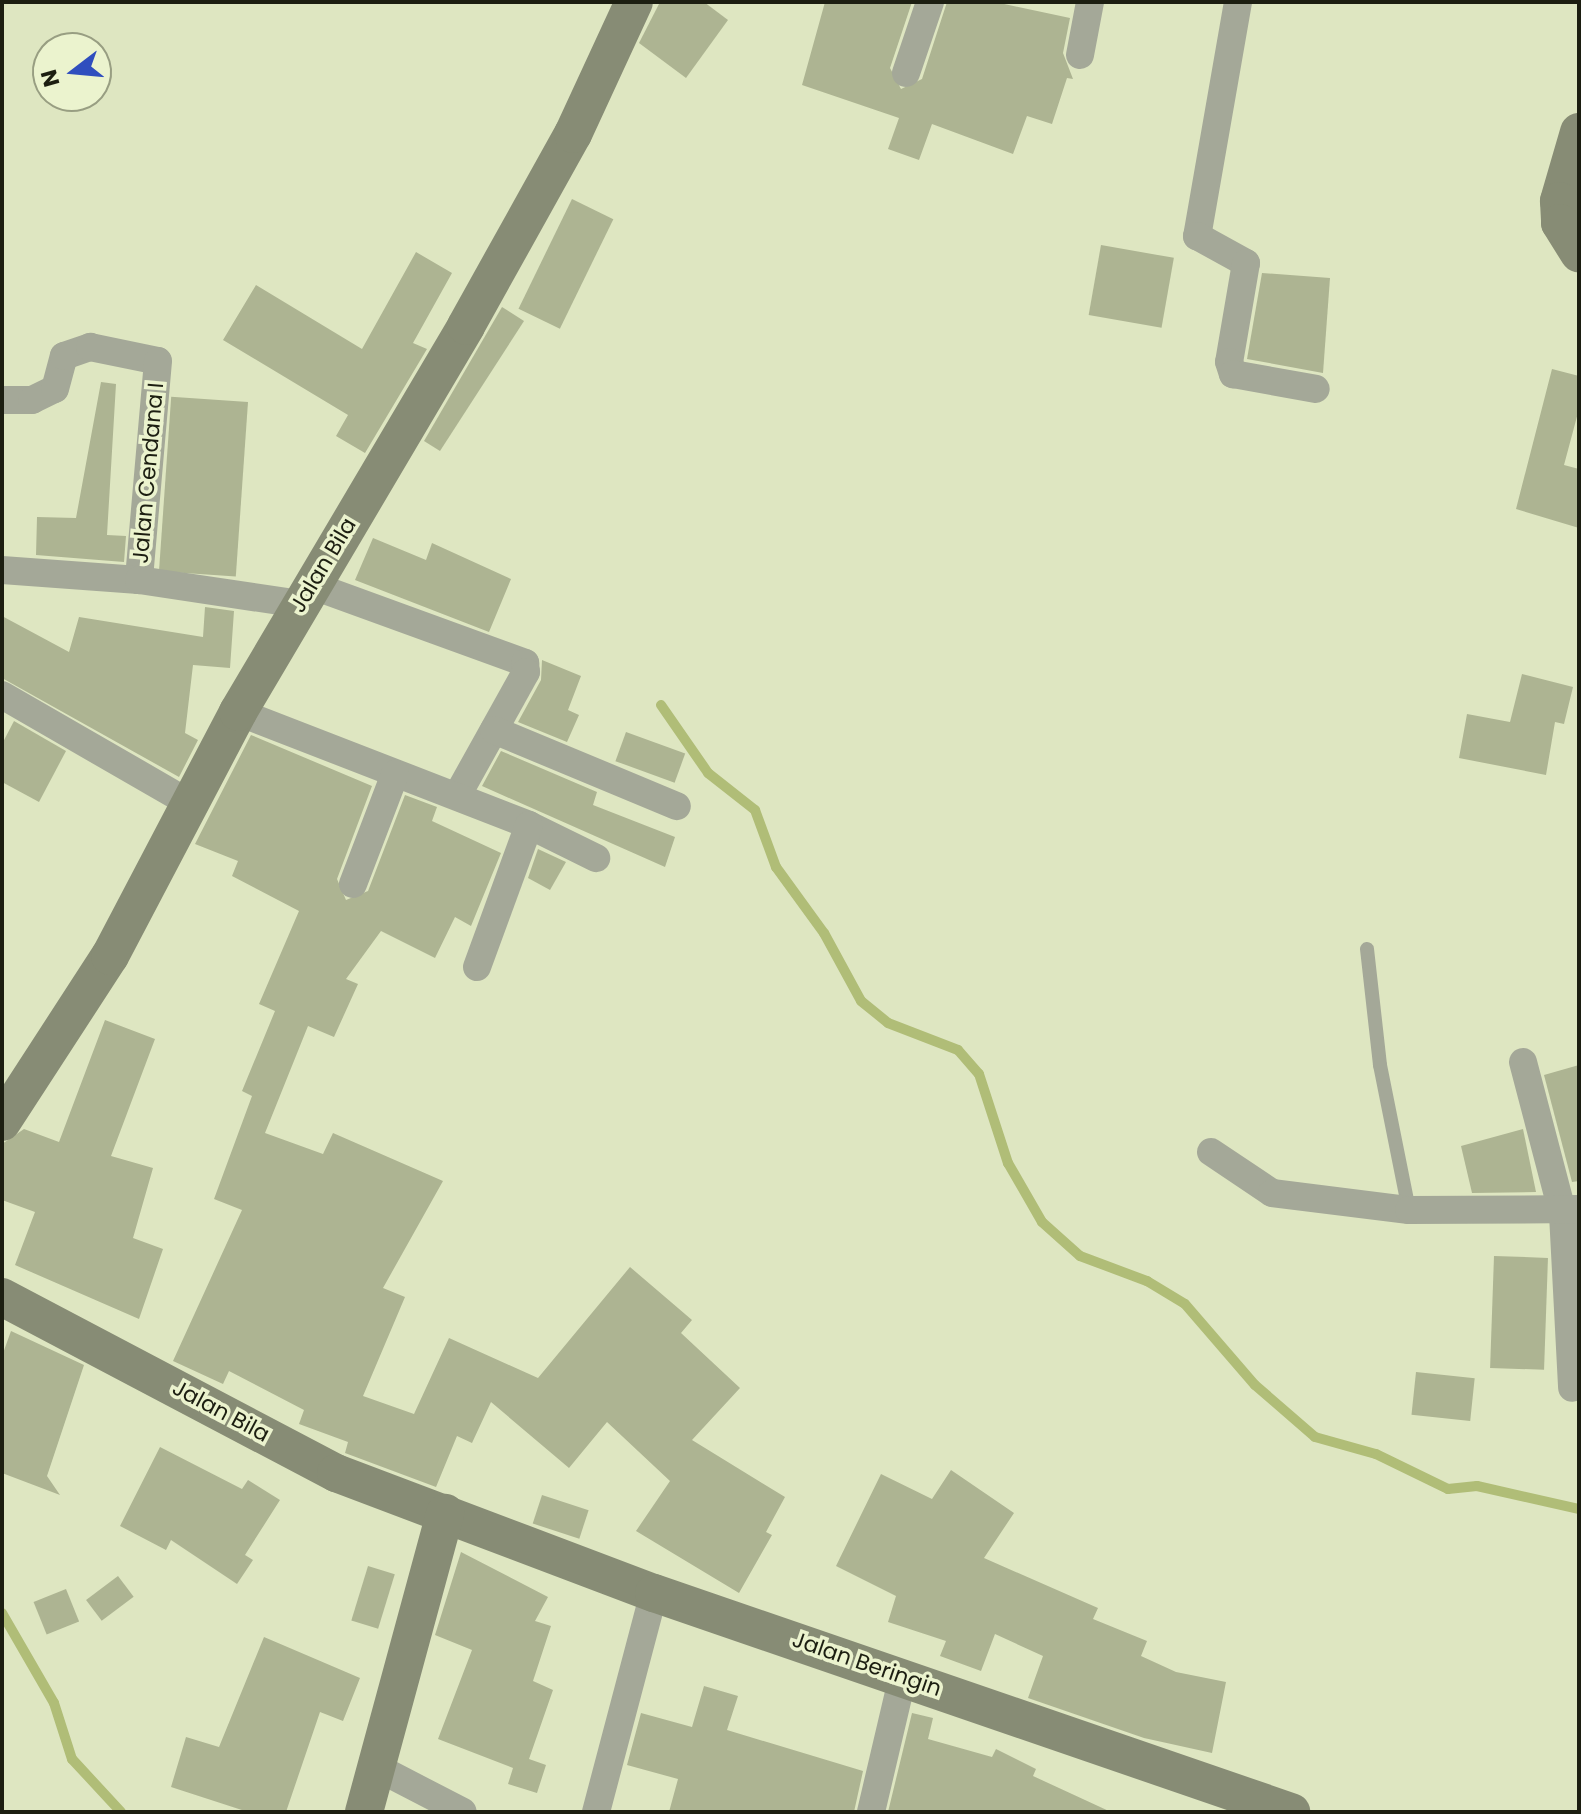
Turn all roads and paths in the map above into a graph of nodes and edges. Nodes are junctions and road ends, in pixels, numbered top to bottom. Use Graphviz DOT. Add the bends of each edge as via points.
graph roads {
  1 [pos="634,2"];
  2 [pos="930,2"];
  3 [pos="1090,2"];
  4 [pos="1238,2"];
  5 [pos="1080,55"];
  6 [pos="906,73"];
  7 [pos="1579,132"];
  8 [pos="1579,253"];
  9 [pos="1316,389"];
  10 [pos="2,400"];
  11 [pos="2,570"];
  12 [pos="139,580"];
  13 [pos="305,594"];
  14 [pos="2,695"];
  15 [pos="238,712"];
  16 [pos="494,730"];
  17 [pos="395,774"];
  18 [pos="457,796"];
  19 [pos="191,804"];
  20 [pos="677,806"];
  21 [pos="529,825"];
  22 [pos="596,858"];
  23 [pos="353,884"];
  24 [pos="1367,949"];
  25 [pos="477,967"];
  26 [pos="1523,1062"];
  27 [pos="3,1118"];
  28 [pos="1211,1152"];
  29 [pos="1409,1210"];
  30 [pos="1571,1212"];
  31 [pos="2,1297"];
  32 [pos="1572,1388"];
  33 [pos="445,1513"];
  34 [pos="654,1593"];
  35 [pos="903,1676"];
  36 [pos="380,1769"];
  37 [pos="364,1812"];
  38 [pos="463,1812"];
  39 [pos="596,1812"];
  40 [pos="871,1812"];
  41 [pos="1291,1812"];
  1 -- 13 [label="street, Jalan Bila" via="573,134"];
  2 -- 6 [label="street"];
  3 -- 5 [label="street"];
  4 -- 9 [label="street" via="1197,236 1246,263 1229,362 1233,374"];
  7 -- 8 [label="street" via="1559,201 1560,223"];
  10 -- 12 [label="street, Jalan Cendana I" via="32,400 55,389 64,356 90,347 158,361"];
  11 -- 12 [label="street"];
  12 -- 13 [label="street"];
  13 -- 15 [label="street, Jalan Bila"];
  13 -- 16 [label="street" via="525,663 526,672"];
  14 -- 19 [label="street"];
  15 -- 17 [label="street"];
  15 -- 19 [label="street, Jalan Bila"];
  16 -- 18 [label="street"];
  16 -- 20 [label="street"];
  17 -- 18 [label="street"];
  17 -- 23 [label="street"];
  18 -- 21 [label="street"];
  19 -- 27 [label="street, Jalan Bila" via="110,956"];
  21 -- 22 [label="street"];
  21 -- 25 [label="street"];
  24 -- 29 [label="lane" via="1380,1065"];
  26 -- 30 [label="street"];
  28 -- 29 [label="street" via="1272,1193"];
  29 -- 30 [label="street"];
  30 -- 32 [label="street"];
  31 -- 33 [label="street, Jalan Bila" via="336,1473"];
  33 -- 34 [label="street, Jalan Beringin"];
  33 -- 36 [label="street"];
  34 -- 35 [label="street, Jalan Beringin"];
  34 -- 39 [label="street"];
  35 -- 40 [label="street"];
  35 -- 41 [label="street, Jalan Beringin"];
  36 -- 37 [label="street"];
  36 -- 38 [label="street"];
}
